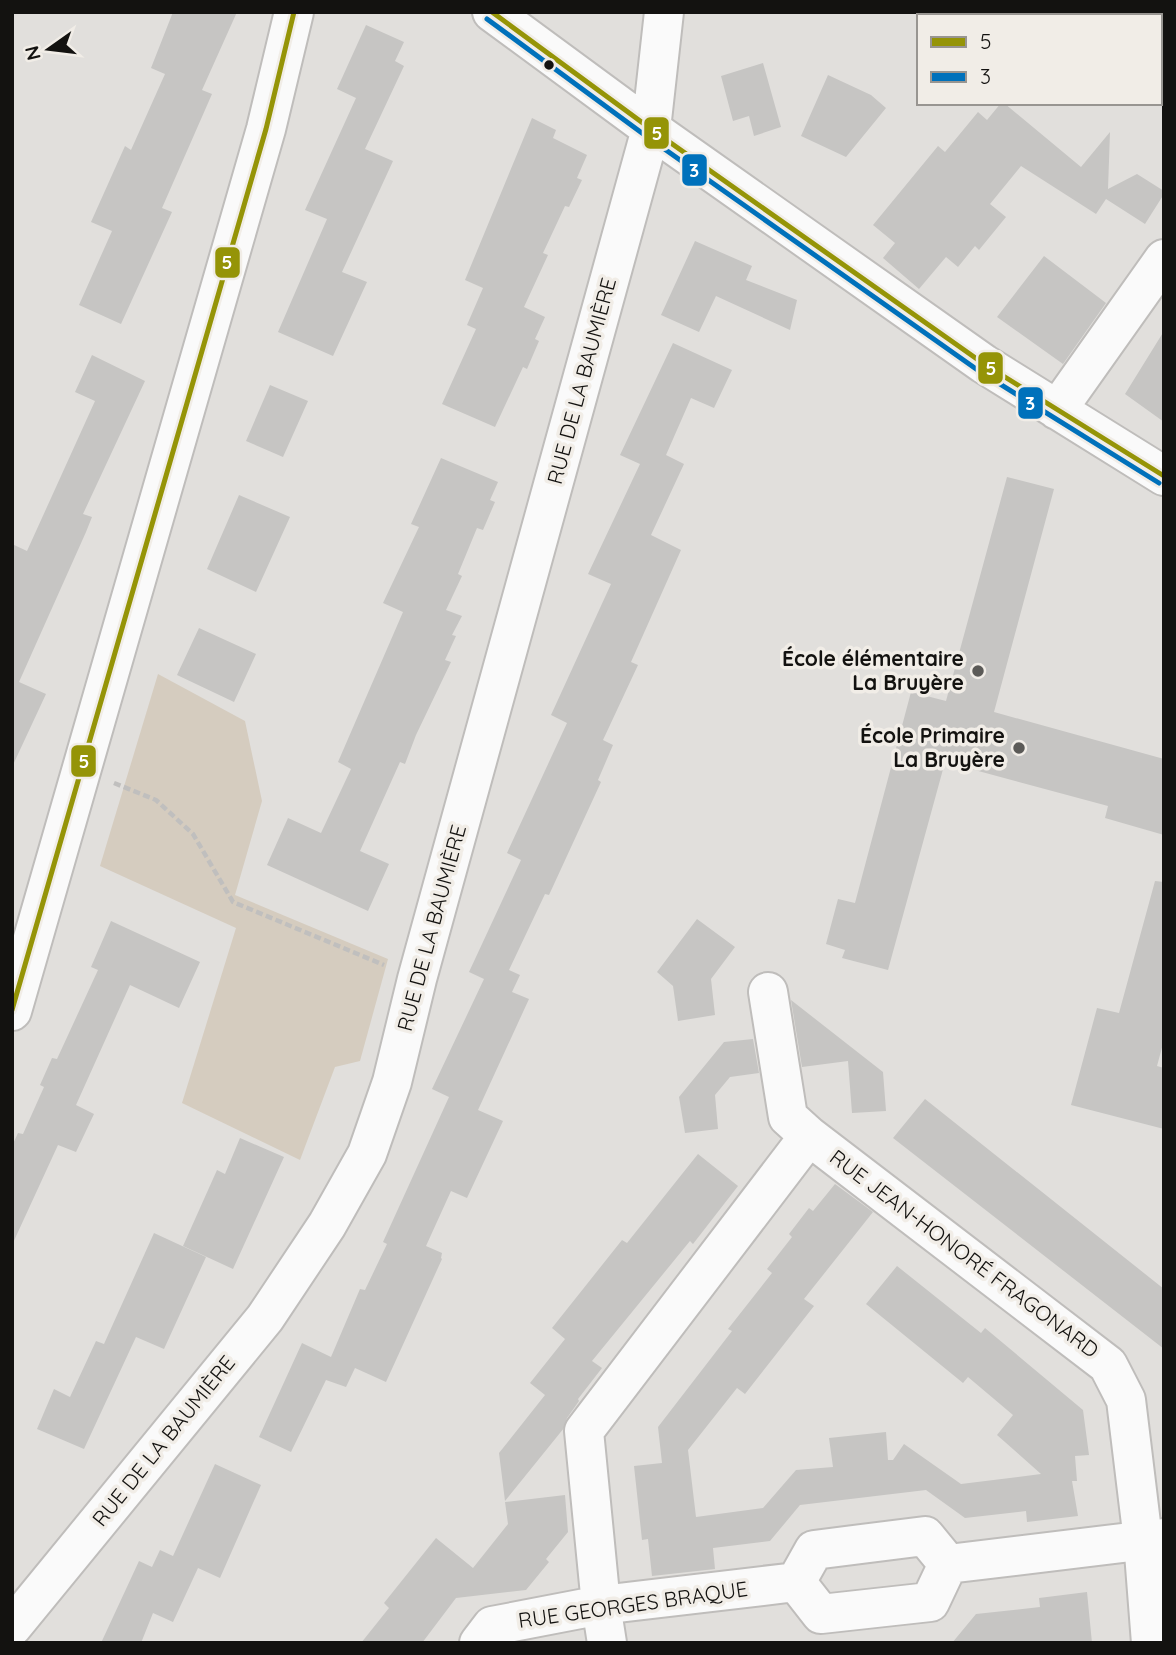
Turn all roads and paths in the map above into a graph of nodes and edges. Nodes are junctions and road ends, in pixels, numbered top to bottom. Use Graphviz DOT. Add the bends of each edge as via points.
graph roads {
  1 [pos="294,12"];
  2 [pos="492,12"];
  3 [pos="664,12"];
  4 [pos="651,129"];
  5 [pos="1164,259"];
  6 [pos="1057,410"];
  7 [pos="1164,476"];
  8 [pos="81,770"];
  9 [pos="417,979"];
  10 [pos="768,992"];
  11 [pos="12,1011"];
  12 [pos="809,1136"];
  13 [pos="1154,1539"];
  14 [pos="948,1564"];
  15 [pos="796,1582"];
  16 [pos="601,1605"];
  17 [pos="12,1627"];
  18 [pos="479,1643"];
  19 [pos="607,1643"];
  20 [pos="1151,1643"];
  1 -- 8 [label="street" via="266,128"];
  2 -- 4 [label="street"];
  3 -- 4 [label="street, RUE DE LA BAUMIÈRE"];
  4 -- 6 [label="street" via="984,365"];
  4 -- 9 [label="street, RUE DE LA BAUMIÈRE"];
  5 -- 6 [label="street"];
  6 -- 7 [label="street"];
  8 -- 9 [label="path" via="156,800 193,834 233,902"];
  8 -- 11 [label="street"];
  9 -- 17 [label="street, RUE DE LA BAUMIÈRE" via="392,1082 367,1154 327,1225 265,1318"];
  10 -- 12 [label="street, RUE JEAN-HONORÉ FRAGONARD" via="788,1117"];
  12 -- 13 [label="street, RUE JEAN-HONORÉ FRAGONARD" via="1108,1365 1126,1399"];
  12 -- 16 [label="street, RUE JEAN-HONORÉ FRAGONARD" via="584,1431"];
  13 -- 14 [label="street"];
  13 -- 20 [label="street, RUE JEAN-HONORÉ FRAGONARD"];
  14 -- 15 [label="street" via="925,1536 814,1550"];
  14 -- 15 [label="street" via="930,1602 821,1614"];
  15 -- 16 [label="street, RUE GEORGES BRAQUE"];
  16 -- 18 [label="street, RUE GEORGES BRAQUE" via="492,1626"];
  16 -- 19 [label="street, RUE JEAN-HONORÉ FRAGONARD"];
}
